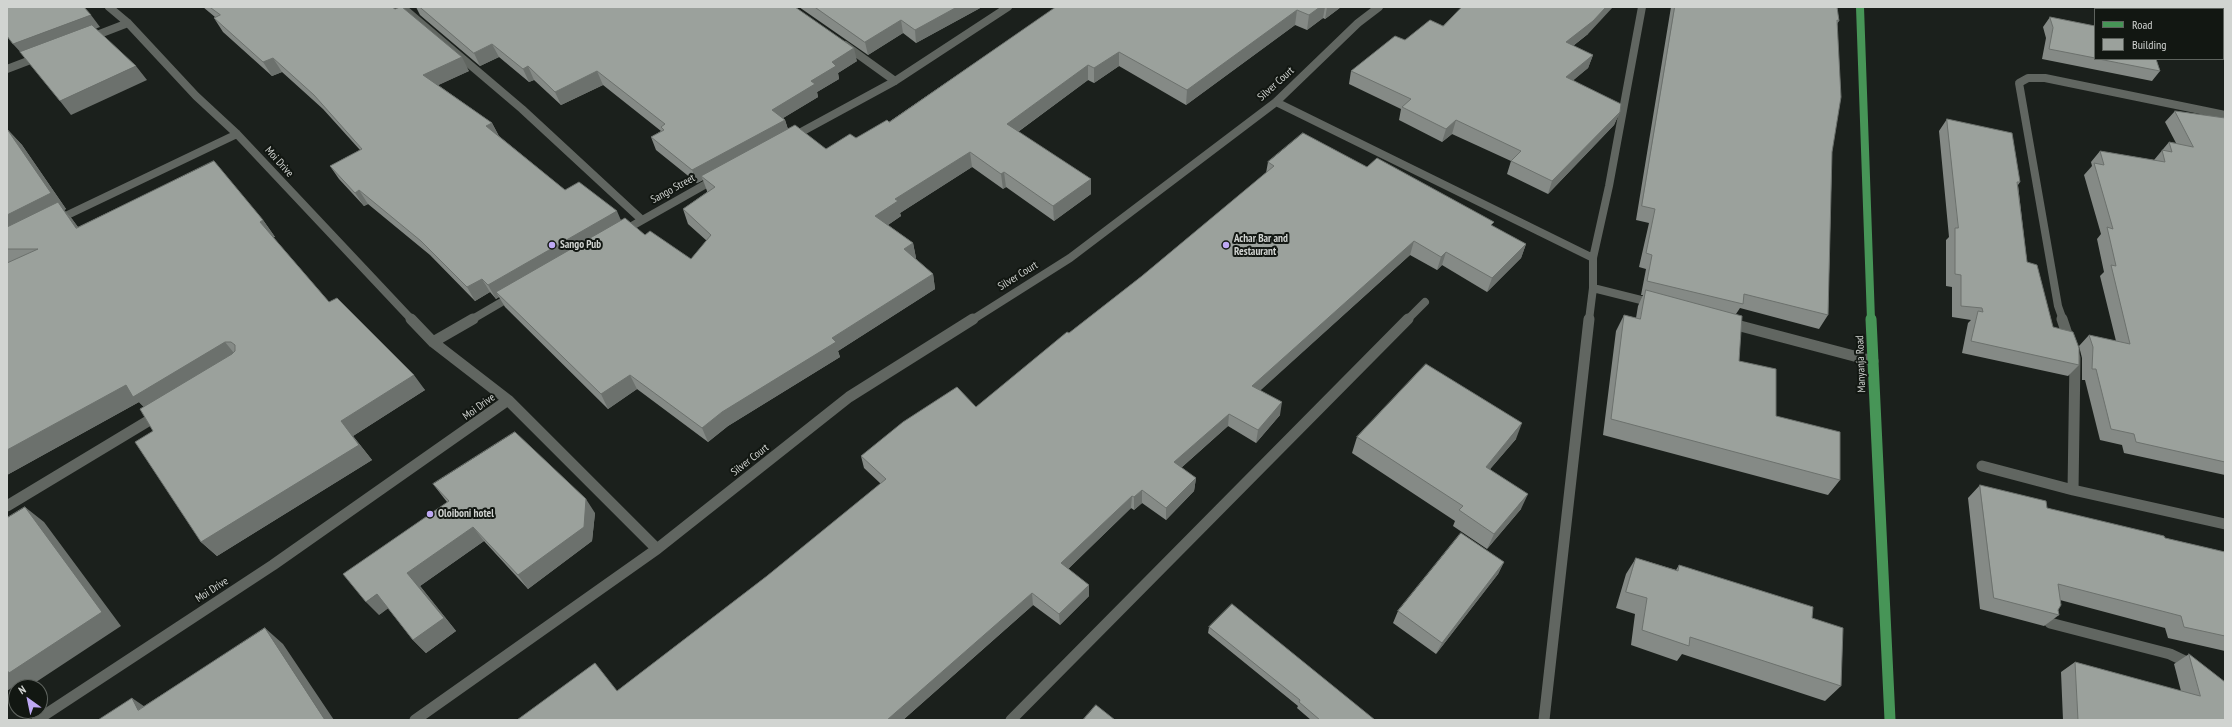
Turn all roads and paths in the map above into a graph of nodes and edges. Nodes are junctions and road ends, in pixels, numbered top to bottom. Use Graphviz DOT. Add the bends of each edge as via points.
graph roads {
  1 [pos="109,7"];
  2 [pos="402,7"];
  3 [pos="1008,7"];
  4 [pos="1378,7"];
  5 [pos="1642,7"];
  6 [pos="1860,7"];
  7 [pos="128,23"];
  8 [pos="838,40"];
  9 [pos="78,42"];
  10 [pos="50,53"];
  11 [pos="7,69"];
  12 [pos="895,81"];
  13 [pos="1276,102"];
  14 [pos="2225,115"];
  15 [pos="237,134"];
  16 [pos="784,142"];
  17 [pos="722,176"];
  18 [pos="642,220"];
  19 [pos="48,224"];
  20 [pos="615,236"];
  21 [pos="1593,258"];
  22 [pos="1593,288"];
  23 [pos="520,291"];
  24 [pos="1425,302"];
  25 [pos="1661,306"];
  26 [pos="1722,322"];
  27 [pos="432,342"];
  28 [pos="1873,361"];
  29 [pos="508,400"];
  30 [pos="168,409"];
  31 [pos="1982,466"];
  32 [pos="2073,490"];
  33 [pos="7,506"];
  34 [pos="2225,524"];
  35 [pos="657,549"];
  36 [pos="2050,623"];
  37 [pos="2204,671"];
  38 [pos="37,720"];
  39 [pos="415,720"];
  40 [pos="1011,720"];
  41 [pos="1544,720"];
  42 [pos="1890,720"];
  1 -- 7 [label="street, Moi Drive"];
  2 -- 18 [label="street" via="522,110"];
  3 -- 12 [label="street"];
  4 -- 13 [label="street, Silver Court"];
  5 -- 21 [label="street"];
  6 -- 28 [label="main road, Manyanja Road"];
  7 -- 9 [label="street"];
  7 -- 15 [label="street, Moi Drive" via="196,96"];
  8 -- 12 [label="street"];
  10 -- 11 [label="street"];
  12 -- 16 [label="street"];
  13 -- 21 [label="street"];
  13 -- 35 [label="street, Silver Court" via="1070,258 849,397"];
  14 -- 32 [label="street" via="2045,78 2030,76 2019,83 2058,306 2075,358"];
  15 -- 19 [label="street"];
  15 -- 27 [label="street, Moi Drive"];
  17 -- 18 [label="street, Sango Street"];
  18 -- 20 [label="street, Sango Street"];
  21 -- 22 [label="street"];
  22 -- 25 [label="street"];
  22 -- 41 [label="street"];
  23 -- 27 [label="street"];
  24 -- 40 [label="street"];
  26 -- 28 [label="street"];
  27 -- 29 [label="street, Moi Drive"];
  28 -- 42 [label="main road, Manyanja Road"];
  29 -- 35 [label="street"];
  29 -- 38 [label="street, Moi Drive" via="273,565"];
  30 -- 33 [label="street"];
  31 -- 32 [label="street"];
  32 -- 34 [label="street"];
  35 -- 39 [label="street, Silver Court"];
  36 -- 37 [label="street" via="2170,654"];
}
